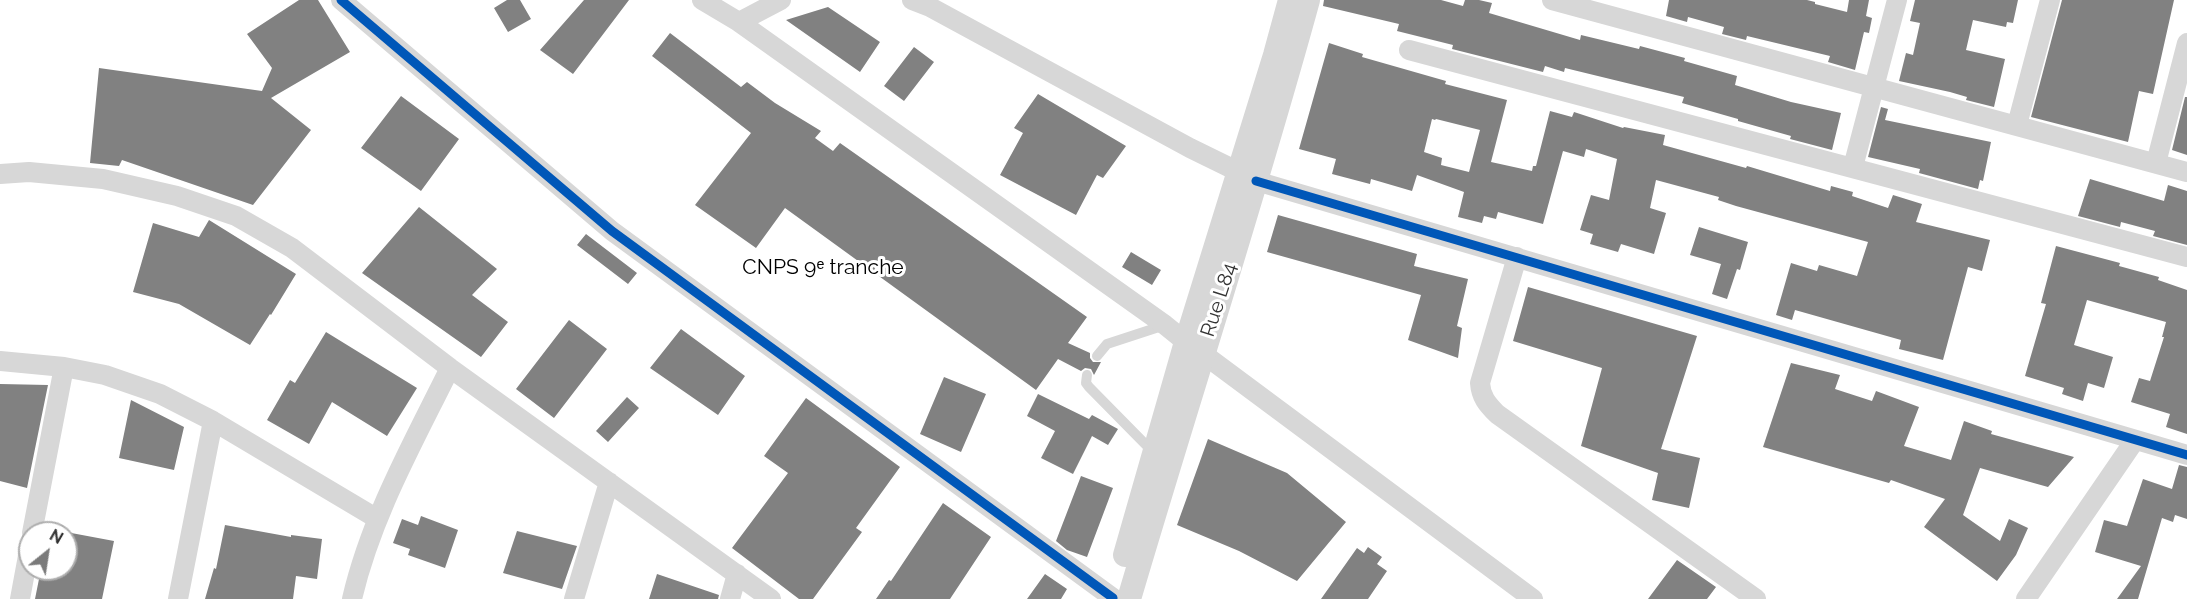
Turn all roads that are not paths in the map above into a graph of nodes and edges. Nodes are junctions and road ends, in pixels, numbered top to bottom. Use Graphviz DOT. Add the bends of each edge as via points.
graph roads {
  1 [pos="342,0"];
  2 [pos="702,0"];
  3 [pos="781,0"];
  4 [pos="912,0"];
  5 [pos="1290,0"];
  6 [pos="1308,0"];
  7 [pos="1552,0"];
  8 [pos="1897,0"];
  9 [pos="2049,0"];
  10 [pos="1577,3"];
  11 [pos="739,22"];
  12 [pos="2187,43"];
  13 [pos="1409,50"];
  14 [pos="1874,87"];
  15 [pos="2017,125"];
  16 [pos="2156,162"];
  17 [pos="1853,167"];
  18 [pos="2187,172"];
  19 [pos="0,174"];
  20 [pos="1247,176"];
  21 [pos="1517,257"];
  22 [pos="2187,257"];
  23 [pos="1165,325"];
  24 [pos="1194,348"];
  25 [pos="1096,356"];
  26 [pos="0,361"];
  27 [pos="64,367"];
  28 [pos="450,368"];
  29 [pos="1087,375"];
  30 [pos="213,422"];
  31 [pos="2135,440"];
  32 [pos="1153,453"];
  33 [pos="2187,455"];
  34 [pos="609,482"];
  35 [pos="376,518"];
  36 [pos="34,521"];
  37 [pos="737,574"];
  38 [pos="23,581"];
  39 [pos="20,599"];
  40 [pos="178,599"];
  41 [pos="352,599"];
  42 [pos="574,599"];
  43 [pos="730,599"];
  44 [pos="771,599"];
  45 [pos="1119,599"];
  46 [pos="1533,599"];
  47 [pos="1755,599"];
  48 [pos="2026,599"];
  1 -- 45 [label="street" via="612,231"];
  2 -- 11 [label="street"];
  3 -- 11 [label="street"];
  4 -- 20 [label="street"];
  5 -- 20 [label="street, Rue L84"];
  6 -- 20 [label="street, Rue L84"];
  7 -- 10 [label="street"];
  8 -- 14 [label="street"];
  9 -- 15 [label="street"];
  10 -- 14 [label="street"];
  11 -- 23 [label="street"];
  12 -- 16 [label="street"];
  13 -- 17 [label="street"];
  14 -- 15 [label="street"];
  14 -- 17 [label="street"];
  15 -- 16 [label="street"];
  16 -- 18 [label="street"];
  17 -- 22 [label="street"];
  19 -- 28 [label="street" via="28,172 103,179 177,196 236,216 292,248"];
  20 -- 21 [label="street"];
  20 -- 24 [label="street, Rue L84"];
  21 -- 31 [label="street"];
  21 -- 47 [label="street" via="1480,383 1486,402 1497,414"];
  23 -- 24 [label="street"];
  23 -- 25 [label="lane" via="1110,342"];
  24 -- 32 [label="street, Rue L84"];
  24 -- 45 [label="street, Rue L84"];
  24 -- 46 [label="street"];
  26 -- 27 [label="street"];
  27 -- 30 [label="street" via="105,375 160,394"];
  27 -- 36 [label="street"];
  28 -- 34 [label="street"];
  28 -- 35 [label="street"];
  29 -- 32 [label="lane" via="1089,387"];
  30 -- 35 [label="street"];
  30 -- 40 [label="street"];
  31 -- 33 [label="street"];
  31 -- 48 [label="street"];
  32 -- 45 [label="street, Rue L84"];
  34 -- 37 [label="street"];
  34 -- 42 [label="street"];
  35 -- 41 [label="street"];
  37 -- 43 [label="street"];
  37 -- 44 [label="street"];
  38 -- 39 [label="street"];
}
